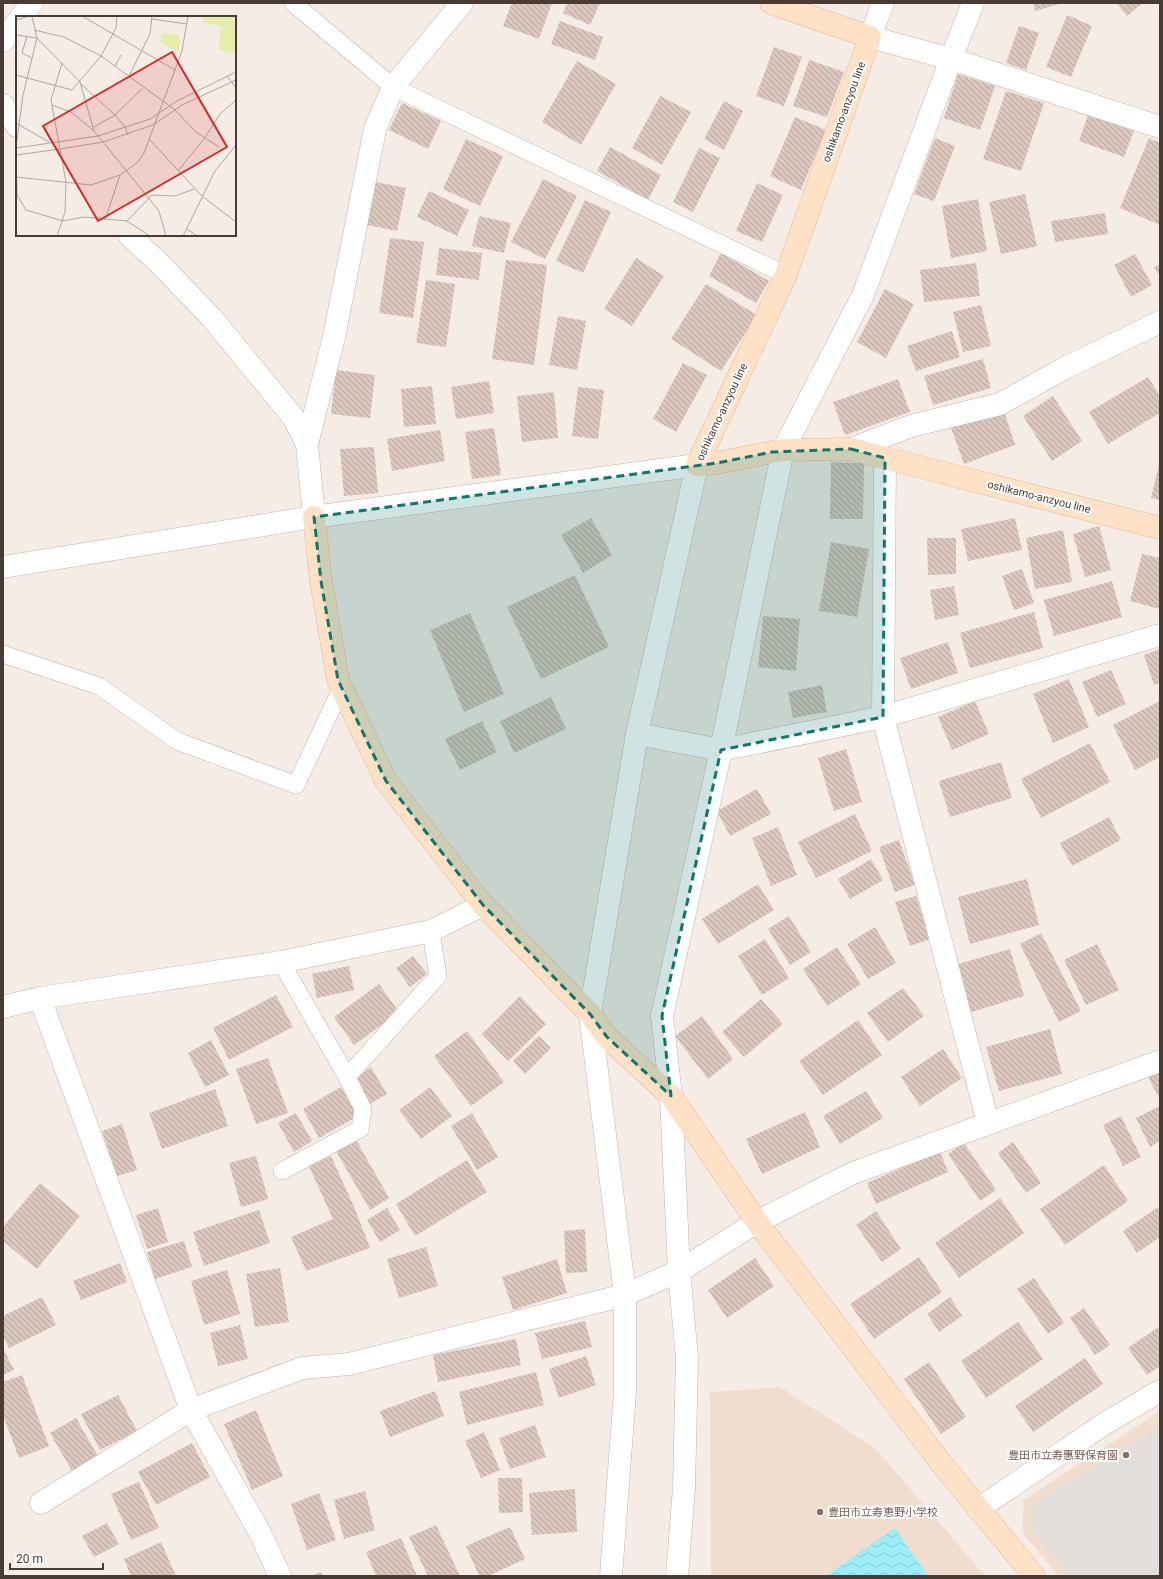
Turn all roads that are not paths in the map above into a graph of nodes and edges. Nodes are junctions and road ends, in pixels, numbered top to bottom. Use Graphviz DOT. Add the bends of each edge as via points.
graph roads {
  1 [pos="32,3"];
  2 [pos="293,3"];
  3 [pos="462,3"];
  4 [pos="771,3"];
  5 [pos="883,3"];
  6 [pos="973,3"];
  7 [pos="22,16"];
  8 [pos="16,23"];
  9 [pos="878,38"];
  10 [pos="3,40"];
  11 [pos="947,57"];
  12 [pos="393,87"];
  13 [pos="3,105"];
  14 [pos="16,124"];
  15 [pos="1160,127"];
  16 [pos="130,236"];
  17 [pos="786,275"];
  18 [pos="1160,322"];
  19 [pos="307,444"];
  20 [pos="851,448"];
  21 [pos="777,451"];
  22 [pos="885,458"];
  23 [pos="707,464"];
  24 [pos="314,518"];
  25 [pos="1160,528"];
  26 [pos="3,567"];
  27 [pos="1160,635"];
  28 [pos="3,654"];
  29 [pos="342,687"];
  30 [pos="882,718"];
  31 [pos="637,734"];
  32 [pos="721,750"];
  33 [pos="483,905"];
  34 [pos="431,931"];
  35 [pos="280,962"];
  36 [pos="40,998"];
  37 [pos="3,1007"];
  38 [pos="590,1014"];
  39 [pos="1160,1061"];
  40 [pos="347,1077"];
  41 [pos="671,1096"];
  42 [pos="988,1123"];
  43 [pos="282,1172"];
  44 [pos="757,1222"];
  45 [pos="680,1271"];
  46 [pos="625,1295"];
  47 [pos="1160,1391"];
  48 [pos="192,1410"];
  49 [pos="41,1503"];
  50 [pos="978,1509"];
  51 [pos="280,1576"];
  52 [pos="611,1576"];
  53 [pos="677,1576"];
  54 [pos="1034,1576"];
  1 -- 7 [label="street"];
  2 -- 12 [label="lane"];
  3 -- 12 [label="street"];
  4 -- 9 [label="street"];
  5 -- 9 [label="street"];
  6 -- 11 [label="street"];
  8 -- 10 [label="street"];
  9 -- 11 [label="street"];
  9 -- 17 [label="street, oshikamo-anzyou line"];
  11 -- 15 [label="street"];
  11 -- 21 [label="street" via="863,295"];
  12 -- 17 [label="lane"];
  12 -- 19 [label="street" via="375,129 334,337"];
  13 -- 14 [label="street"];
  16 -- 19 [label="street" via="211,317 293,417"];
  17 -- 23 [label="street, oshikamo-anzyou line"];
  18 -- 20 [label="street" via="1063,369 1000,404 911,426"];
  19 -- 24 [label="street"];
  20 -- 21 [label="street, oshikamo-anzyou line"];
  20 -- 22 [label="street, oshikamo-anzyou line"];
  21 -- 23 [label="street, oshikamo-anzyou line"];
  21 -- 32 [label="street"];
  22 -- 25 [label="street, oshikamo-anzyou line"];
  22 -- 30 [label="street"];
  23 -- 24 [label="street"];
  23 -- 31 [label="street"];
  24 -- 26 [label="street"];
  24 -- 29 [label="street" via="320,581 338,680"];
  27 -- 30 [label="street"];
  28 -- 29 [label="lane" via="98,686 178,741 296,785"];
  29 -- 33 [label="street" via="386,781"];
  30 -- 32 [label="street"];
  30 -- 42 [label="street"];
  31 -- 32 [label="street"];
  31 -- 38 [label="street"];
  32 -- 41 [label="street" via="662,1016"];
  33 -- 34 [label="street"];
  33 -- 38 [label="street"];
  34 -- 35 [label="street"];
  34 -- 40 [label="lane" via="438,976"];
  35 -- 36 [label="street"];
  35 -- 40 [label="lane"];
  36 -- 37 [label="street"];
  36 -- 48 [label="street"];
  38 -- 41 [label="street" via="607,1037"];
  38 -- 46 [label="street"];
  39 -- 42 [label="street"];
  40 -- 43 [label="lane" via="363,1109 360,1129"];
  41 -- 44 [label="street"];
  41 -- 45 [label="street"];
  42 -- 44 [label="street" via="853,1173"];
  44 -- 45 [label="street"];
  44 -- 50 [label="street"];
  45 -- 46 [label="street"];
  45 -- 53 [label="street" via="687,1358 684,1488"];
  46 -- 48 [label="street" via="349,1364 302,1368"];
  46 -- 52 [label="street" via="626,1392"];
  47 -- 50 [label="street" via="1104,1424"];
  48 -- 49 [label="street"];
  48 -- 51 [label="street" via="259,1531"];
  50 -- 54 [label="street"];
}
